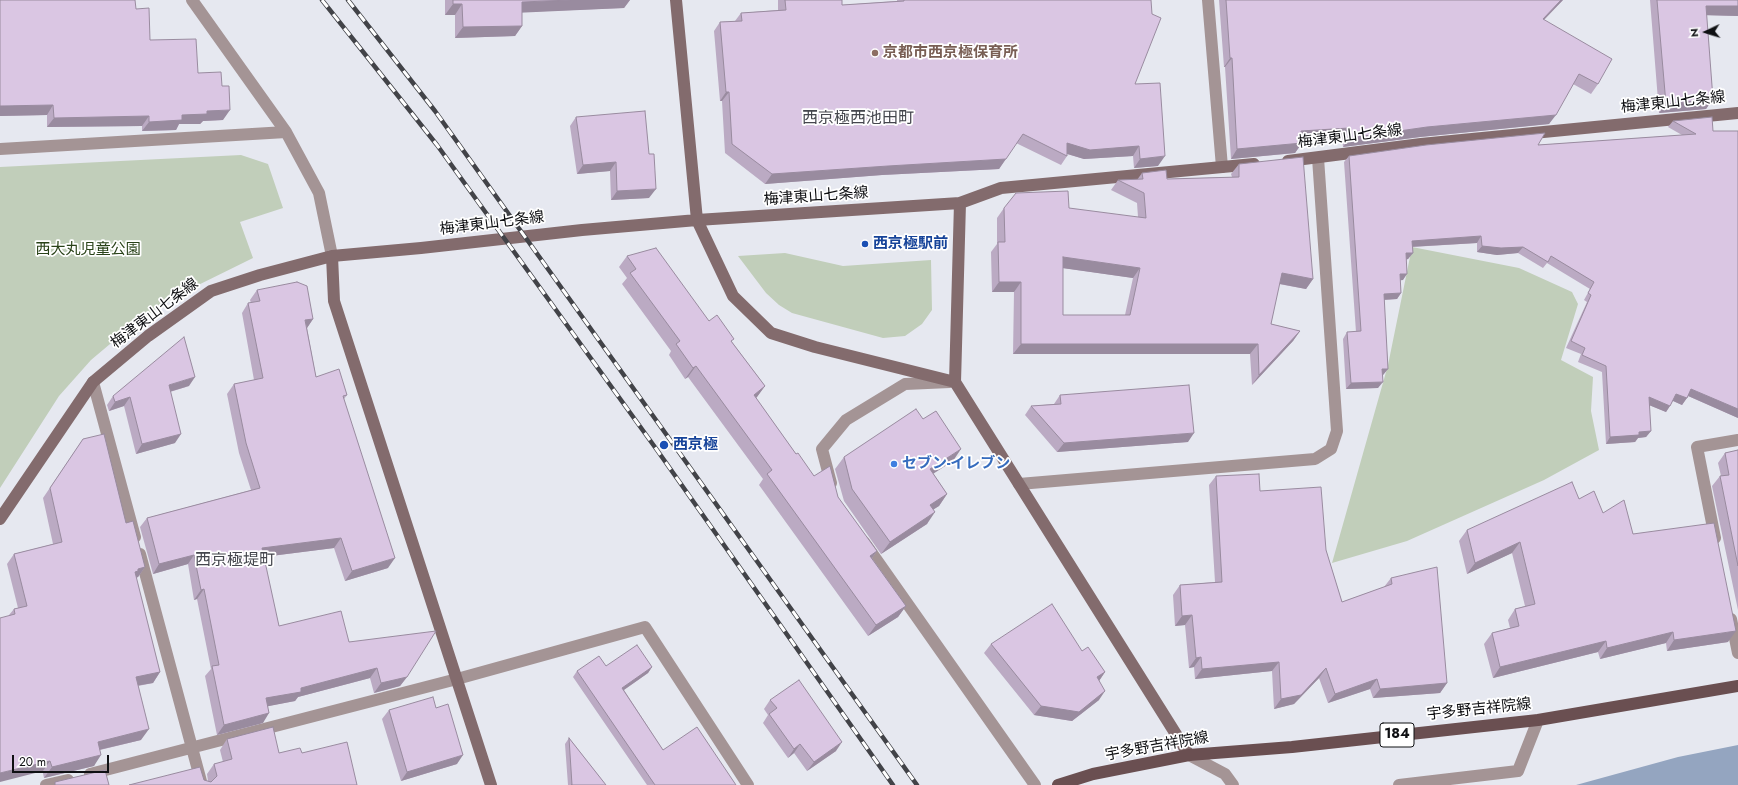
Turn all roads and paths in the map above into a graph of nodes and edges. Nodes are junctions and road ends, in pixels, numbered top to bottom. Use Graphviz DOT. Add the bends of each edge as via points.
graph roads {
  1 [pos="192,0"];
  2 [pos="676,0"];
  3 [pos="1208,0"];
  4 [pos="1738,113"];
  5 [pos="286,132"];
  6 [pos="0,149"];
  7 [pos="1318,158"];
  8 [pos="1222,167"];
  9 [pos="960,203"];
  10 [pos="697,220"];
  11 [pos="332,256"];
  12 [pos="93,382"];
  13 [pos="955,382"];
  14 [pos="1738,440"];
  15 [pos="1019,484"];
  16 [pos="835,497"];
  17 [pos="0,519"];
  18 [pos="855,530"];
  19 [pos="1716,546"];
  20 [pos="1729,607"];
  21 [pos="1738,653"];
  22 [pos="457,679"];
  23 [pos="1738,686"];
  24 [pos="1538,720"];
  25 [pos="193,749"];
  26 [pos="1189,755"];
  27 [pos="46,785"];
  28 [pos="202,785"];
  29 [pos="491,785"];
  30 [pos="748,785"];
  31 [pos="1034,785"];
  32 [pos="1058,785"];
  33 [pos="1233,785"];
  34 [pos="1399,785"];
  1 -- 5 [label="street"];
  2 -- 10 [label="main road"];
  3 -- 8 [label="street"];
  4 -- 7 [label="main road, 梅津東山七条線" via="1421,144"];
  5 -- 6 [label="street"];
  5 -- 11 [label="street" via="319,193"];
  7 -- 8 [label="main road, 梅津東山七条線"];
  7 -- 15 [label="street" via="1337,431 1331,449 1315,460"];
  8 -- 9 [label="main road, 梅津東山七条線" via="1001,188"];
  9 -- 10 [label="main road, 梅津東山七条線"];
  9 -- 13 [label="main road"];
  10 -- 11 [label="main road, 梅津東山七条線"];
  10 -- 13 [label="main road" via="733,296 771,333 815,347"];
  11 -- 12 [label="main road, 梅津東山七条線" via="260,275 210,292 148,336"];
  11 -- 22 [label="main road" via="334,301"];
  12 -- 17 [label="main road, 梅津東山七条線"];
  12 -- 25 [label="street"];
  13 -- 15 [label="main road"];
  13 -- 16 [label="street" via="905,384 846,420 822,449"];
  14 -- 19 [label="street" via="1696,446"];
  15 -- 26 [label="main road"];
  18 -- 31 [label="street"];
  20 -- 21 [label="street"];
  22 -- 25 [label="street"];
  22 -- 29 [label="main road"];
  22 -- 30 [label="street" via="645,627"];
  23 -- 24 [label="main road, 宇多野吉祥院線 / 184"];
  24 -- 26 [label="main road, 宇多野吉祥院線 / 184" via="1292,747"];
  24 -- 34 [label="street" via="1518,771"];
  25 -- 27 [label="street"];
  25 -- 28 [label="street"];
  26 -- 32 [label="main road, 宇多野吉祥院線 / 184" via="1093,774"];
  26 -- 33 [label="street" via="1225,774"];
}
